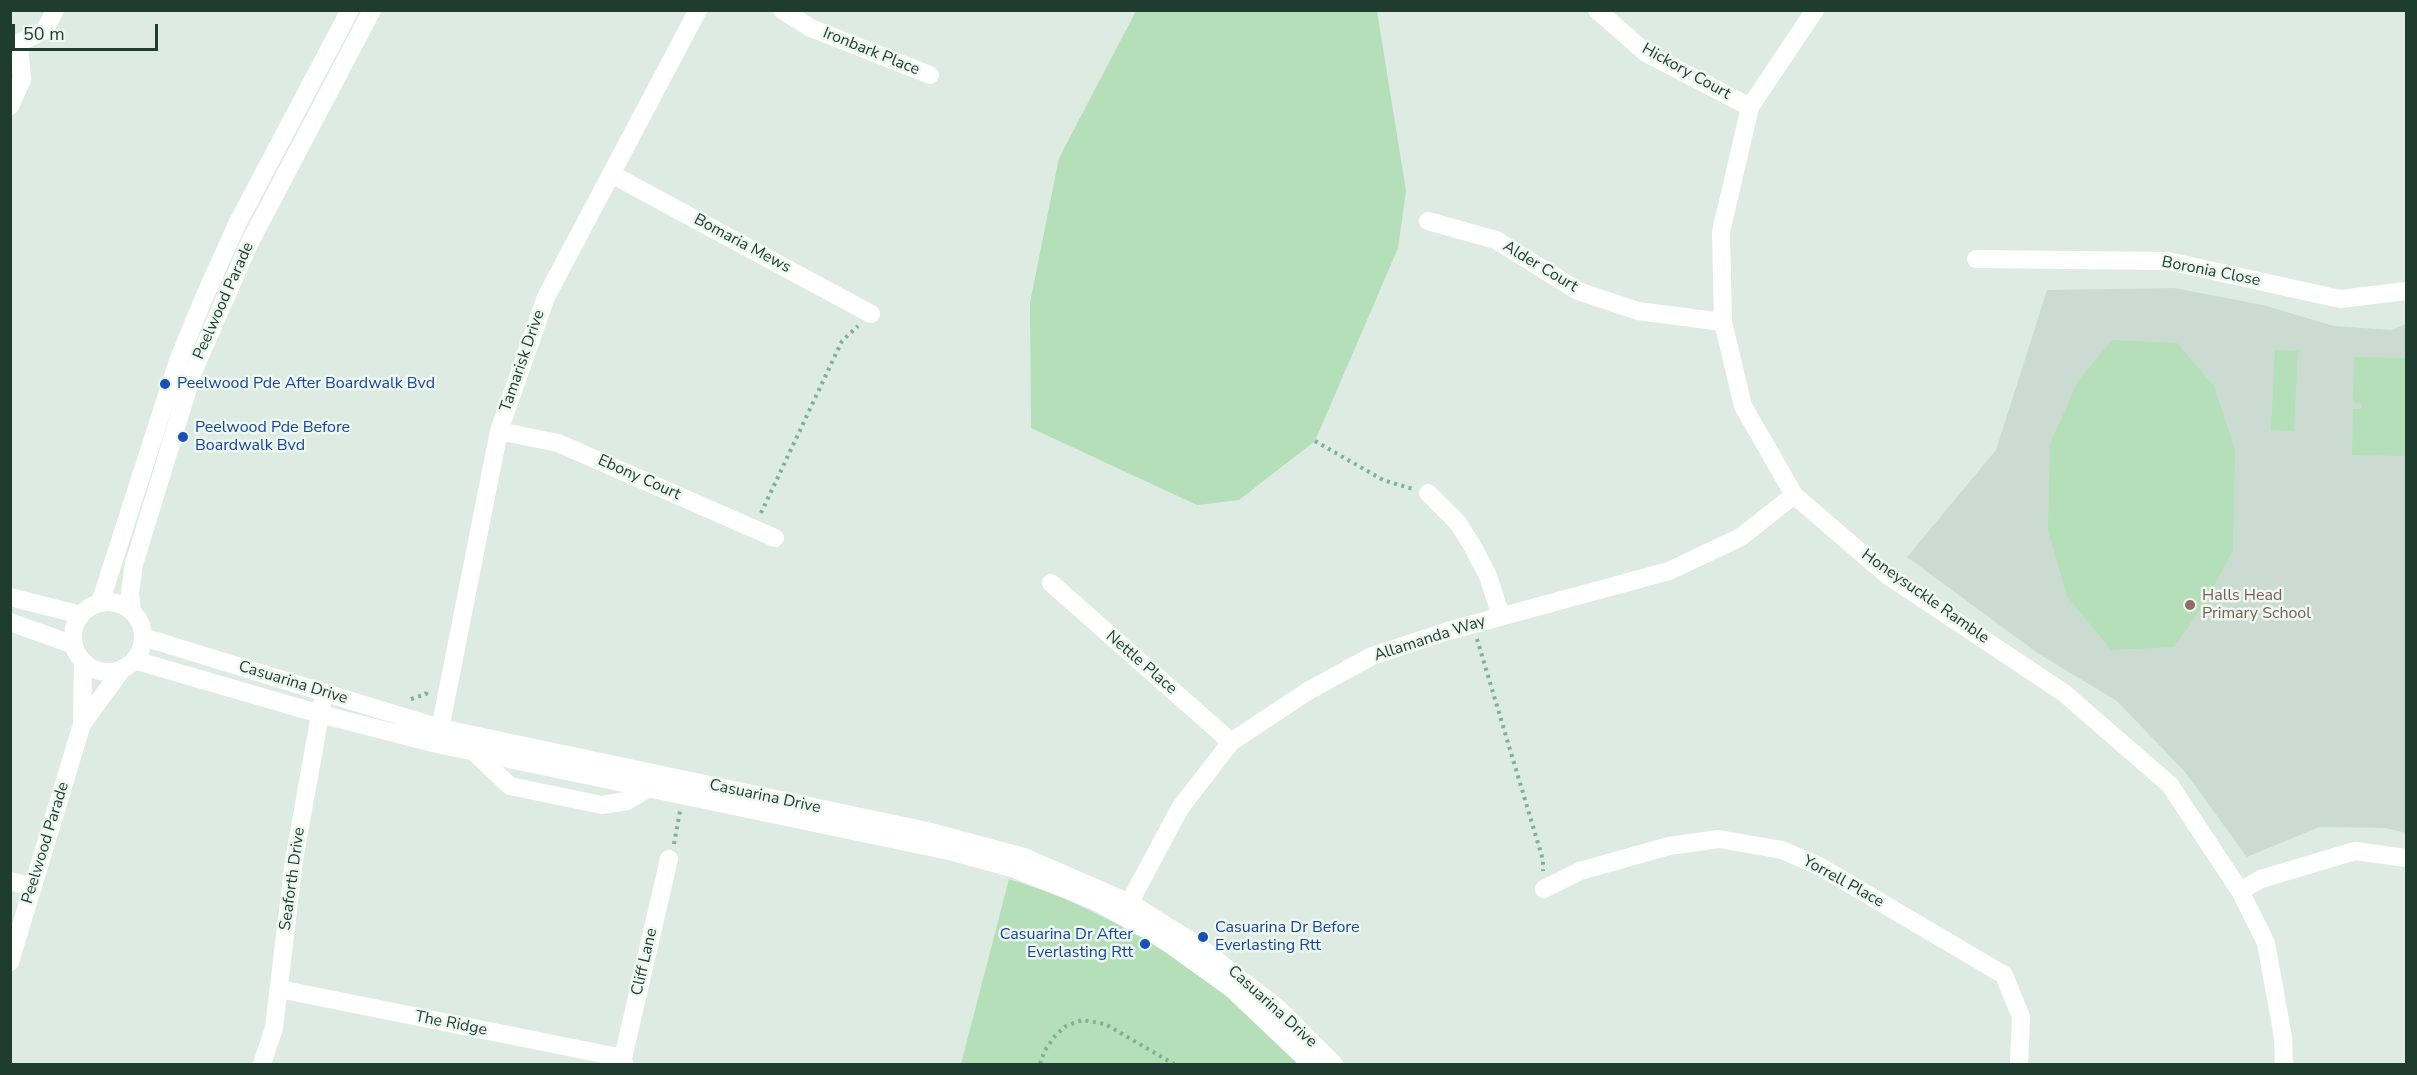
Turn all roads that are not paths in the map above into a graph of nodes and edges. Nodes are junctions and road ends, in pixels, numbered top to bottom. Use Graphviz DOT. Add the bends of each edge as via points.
graph roads {
  1 [pos="54,10"];
  2 [pos="350,10"];
  3 [pos="372,10"];
  4 [pos="698,10"];
  5 [pos="782,10"];
  6 [pos="1597,10"];
  7 [pos="1815,10"];
  8 [pos="15,41"];
  9 [pos="930,75"];
  10 [pos="10,106"];
  11 [pos="1750,107"];
  12 [pos="613,175"];
  13 [pos="1428,222"];
  14 [pos="1976,259"];
  15 [pos="2406,291"];
  16 [pos="871,314"];
  17 [pos="1723,322"];
  18 [pos="499,431"];
  19 [pos="1428,493"];
  20 [pos="1794,495"];
  21 [pos="775,538"];
  22 [pos="1051,584"];
  23 [pos="10,597"];
  24 [pos="100,603"];
  25 [pos="132,612"];
  26 [pos="81,615"];
  27 [pos="1501,616"];
  28 [pos="10,622"];
  29 [pos="143,637"];
  30 [pos="79,653"];
  31 [pos="129,664"];
  32 [pos="325,693"];
  33 [pos="320,714"];
  34 [pos="82,724"];
  35 [pos="438,736"];
  36 [pos="1231,742"];
  37 [pos="474,752"];
  38 [pos="646,789"];
  39 [pos="2406,858"];
  40 [pos="669,859"];
  41 [pos="10,881"];
  42 [pos="33,887"];
  43 [pos="1544,889"];
  44 [pos="2240,891"];
  45 [pos="1126,909"];
  46 [pos="10,962"];
  47 [pos="279,989"];
  48 [pos="623,1061"];
  49 [pos="262,1065"];
  50 [pos="1311,1065"];
  51 [pos="1335,1065"];
  52 [pos="2019,1065"];
  53 [pos="2284,1065"];
  1 -- 8 [label="street" via="45,30"];
  2 -- 24 [label="street, Peelwood Parade" via="238,222 203,300 178,361"];
  3 -- 25 [label="street, Peelwood Parade" via="250,242 193,372 134,564"];
  4 -- 12 [label="street, Tamarisk Drive"];
  5 -- 9 [label="street, Ironbark Place" via="811,28"];
  6 -- 11 [label="street, Hickory Court" via="1646,53"];
  7 -- 11 [label="street, Honeysuckle Ramble"];
  8 -- 10 [label="street" via="22,80"];
  11 -- 17 [label="street, Honeysuckle Ramble" via="1721,232"];
  12 -- 16 [label="street, Bomaria Mews"];
  12 -- 18 [label="street, Tamarisk Drive" via="546,297"];
  13 -- 17 [label="street, Alder Court" via="1496,240 1578,291 1638,311"];
  14 -- 15 [label="street, Boronia Close" via="2168,261 2340,299"];
  17 -- 20 [label="street, Honeysuckle Ramble" via="1743,406"];
  18 -- 21 [label="street, Ebony Court" via="558,443"];
  18 -- 35 [label="street, Tamarisk Drive"];
  19 -- 27 [label="street" via="1458,523 1473,547"];
  20 -- 27 [label="street, Allamanda Way" via="1741,537 1669,572"];
  20 -- 44 [label="street, Honeysuckle Ramble" via="1887,575 2064,693 2170,785"];
  22 -- 36 [label="street, Nettle Place"];
  23 -- 26 [label="street"];
  24 -- 25 [label="street" via="117,603"];
  24 -- 26 [label="street"];
  25 -- 29 [label="street"];
  26 -- 30 [label="street" via="75,624"];
  27 -- 36 [label="street, Allamanda Way" via="1372,656 1308,691"];
  28 -- 30 [label="street"];
  29 -- 31 [label="street"];
  29 -- 32 [label="street, Casuarina Drive"];
  30 -- 31 [label="street" via="102,671"];
  30 -- 34 [label="street, Peelwood Parade"];
  31 -- 33 [label="street, Casuarina Drive"];
  31 -- 34 [label="street, Peelwood Parade"];
  32 -- 33 [label="street, Seaforth Drive"];
  32 -- 35 [label="street, Casuarina Drive"];
  33 -- 35 [label="street, Casuarina Drive"];
  33 -- 47 [label="street, Seaforth Drive" via="294,860"];
  34 -- 42 [label="street, Peelwood Parade"];
  35 -- 37 [label="street, Casuarina Drive"];
  35 -- 45 [label="street, Casuarina Drive" via="974,842 1044,864"];
  36 -- 45 [label="street, Allamanda Way" via="1180,808"];
  37 -- 38 [label="street, Casuarina Drive"];
  37 -- 38 [label="street" via="510,786 602,805 627,801"];
  38 -- 45 [label="street, Casuarina Drive" via="950,851 1012,868"];
  39 -- 44 [label="street" via="2355,851 2261,879"];
  40 -- 48 [label="street, Cliff Lane"];
  41 -- 42 [label="street"];
  42 -- 46 [label="street, Peelwood Parade"];
  43 -- 52 [label="street, Yorrell Place" via="1580,872 1669,846 1719,839 1782,850 1820,866 2004,975 2021,1017"];
  44 -- 53 [label="street, Honeysuckle Ramble" via="2266,943 2283,1037"];
  45 -- 50 [label="street, Casuarina Drive" via="1232,989"];
  45 -- 51 [label="street, Casuarina Drive" via="1219,960 1279,1009"];
  47 -- 48 [label="street, The Ridge"];
  47 -- 49 [label="street, Seaforth Drive" via="274,1028"];
}
